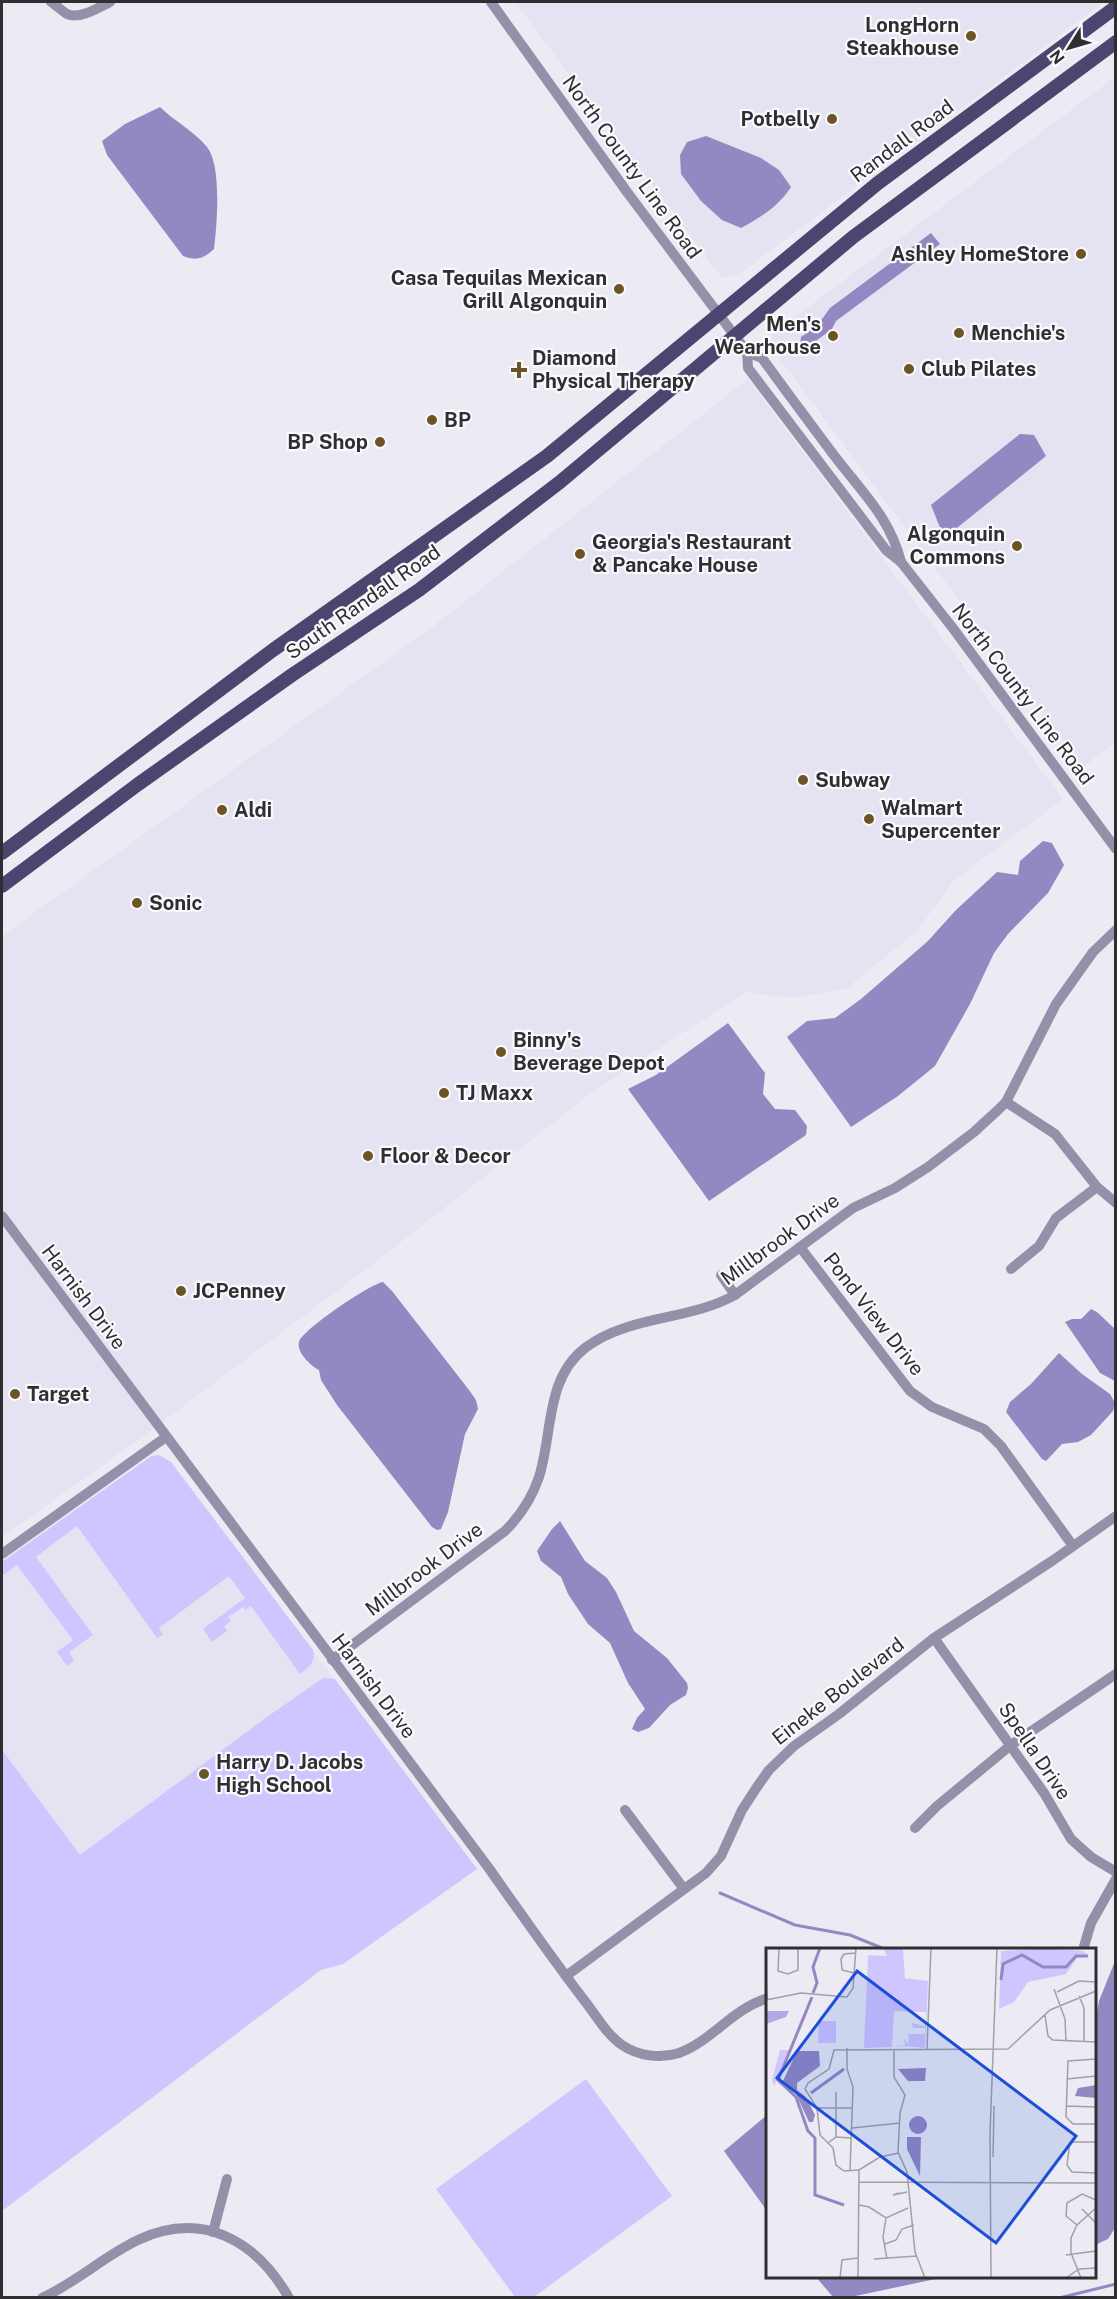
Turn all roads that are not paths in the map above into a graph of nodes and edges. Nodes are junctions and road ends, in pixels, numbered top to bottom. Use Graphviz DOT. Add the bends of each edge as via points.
graph roads {
  1 [pos="51,2"];
  2 [pos="111,2"];
  3 [pos="490,2"];
  4 [pos="1116,7"];
  5 [pos="1116,42"];
  6 [pos="718,314"];
  7 [pos="736,336"];
  8 [pos="747,352"];
  9 [pos="901,562"];
  10 [pos="1116,849"];
  11 [pos="2,853"];
  12 [pos="2,886"];
  13 [pos="1116,930"];
  14 [pos="1006,1102"];
  15 [pos="1097,1187"];
  16 [pos="1116,1203"];
  17 [pos="2,1216"];
  18 [pos="800,1247"];
  19 [pos="1011,1269"];
  20 [pos="721,1275"];
  21 [pos="735,1295"];
  22 [pos="166,1437"];
  23 [pos="1116,1516"];
  24 [pos="1073,1546"];
  25 [pos="2,1554"];
  26 [pos="934,1638"];
  27 [pos="332,1660"];
  28 [pos="1116,1674"];
  29 [pos="1011,1745"];
  30 [pos="625,1810"];
  31 [pos="915,1828"];
  32 [pos="1116,1872"];
  33 [pos="1116,1879"];
  34 [pos="684,1889"];
  35 [pos="1084,1948"];
  36 [pos="566,1976"];
  37 [pos="766,1999"];
  38 [pos="227,2180"];
  39 [pos="213,2232"];
  40 [pos="42,2298"];
  41 [pos="289,2298"];
  1 -- 2 [label="street" via="74,15"];
  3 -- 6 [label="street, North County Line Road"];
  4 -- 6 [label="main road, Randall Road" via="878,183"];
  5 -- 7 [label="main road" via="863,230"];
  6 -- 7 [label="street, North County Line Road"];
  6 -- 11 [label="main road, South Randall Road" via="547,456 273,650"];
  7 -- 8 [label="street, North County Line Road"];
  7 -- 12 [label="main road, South Randall Road" via="560,482 419,590 137,785"];
  8 -- 9 [label="street, North County Line Road" via="748,368 886,550"];
  8 -- 9 [label="street, North County Line Road" via="762,358 872,501 896,541"];
  9 -- 10 [label="street, North County Line Road"];
  13 -- 14 [label="street, Millbrook Drive" via="1093,952 1056,1004"];
  14 -- 15 [label="street" via="1055,1134"];
  14 -- 18 [label="street, Millbrook Drive" via="928,1167 853,1208"];
  15 -- 16 [label="street"];
  15 -- 19 [label="street" via="1056,1218 1039,1246"];
  17 -- 22 [label="street, Harnish Drive"];
  18 -- 21 [label="street, Millbrook Drive"];
  18 -- 24 [label="street, Pond View Drive" via="905,1385 932,1407 984,1429 1001,1446"];
  20 -- 21 [label="street"];
  21 -- 27 [label="street, Millbrook Drive" via="713,1306 608,1333 579,1353 561,1376 538,1480 517,1519"];
  22 -- 25 [label="street"];
  22 -- 27 [label="street, Harnish Drive"];
  23 -- 24 [label="street, Eineke Boulevard"];
  24 -- 26 [label="street, Eineke Boulevard"];
  26 -- 29 [label="street, Spella Drive"];
  26 -- 34 [label="street, Eineke Boulevard" via="782,1756 742,1810 721,1856"];
  27 -- 36 [label="street, Harnish Drive"];
  28 -- 29 [label="street"];
  29 -- 31 [label="street"];
  29 -- 32 [label="street, Spella Drive" via="1071,1839"];
  30 -- 34 [label="street"];
  33 -- 35 [label="street" via="1091,1923"];
  34 -- 36 [label="street, Eineke Boulevard"];
  36 -- 37 [label="street, Harnish Drive" via="614,2038 633,2051 655,2056 680,2052 741,2010"];
  38 -- 39 [label="street"];
  39 -- 40 [label="street" via="175,2229 150,2235"];
  39 -- 41 [label="street" via="224,2234 257,2256"];
}
